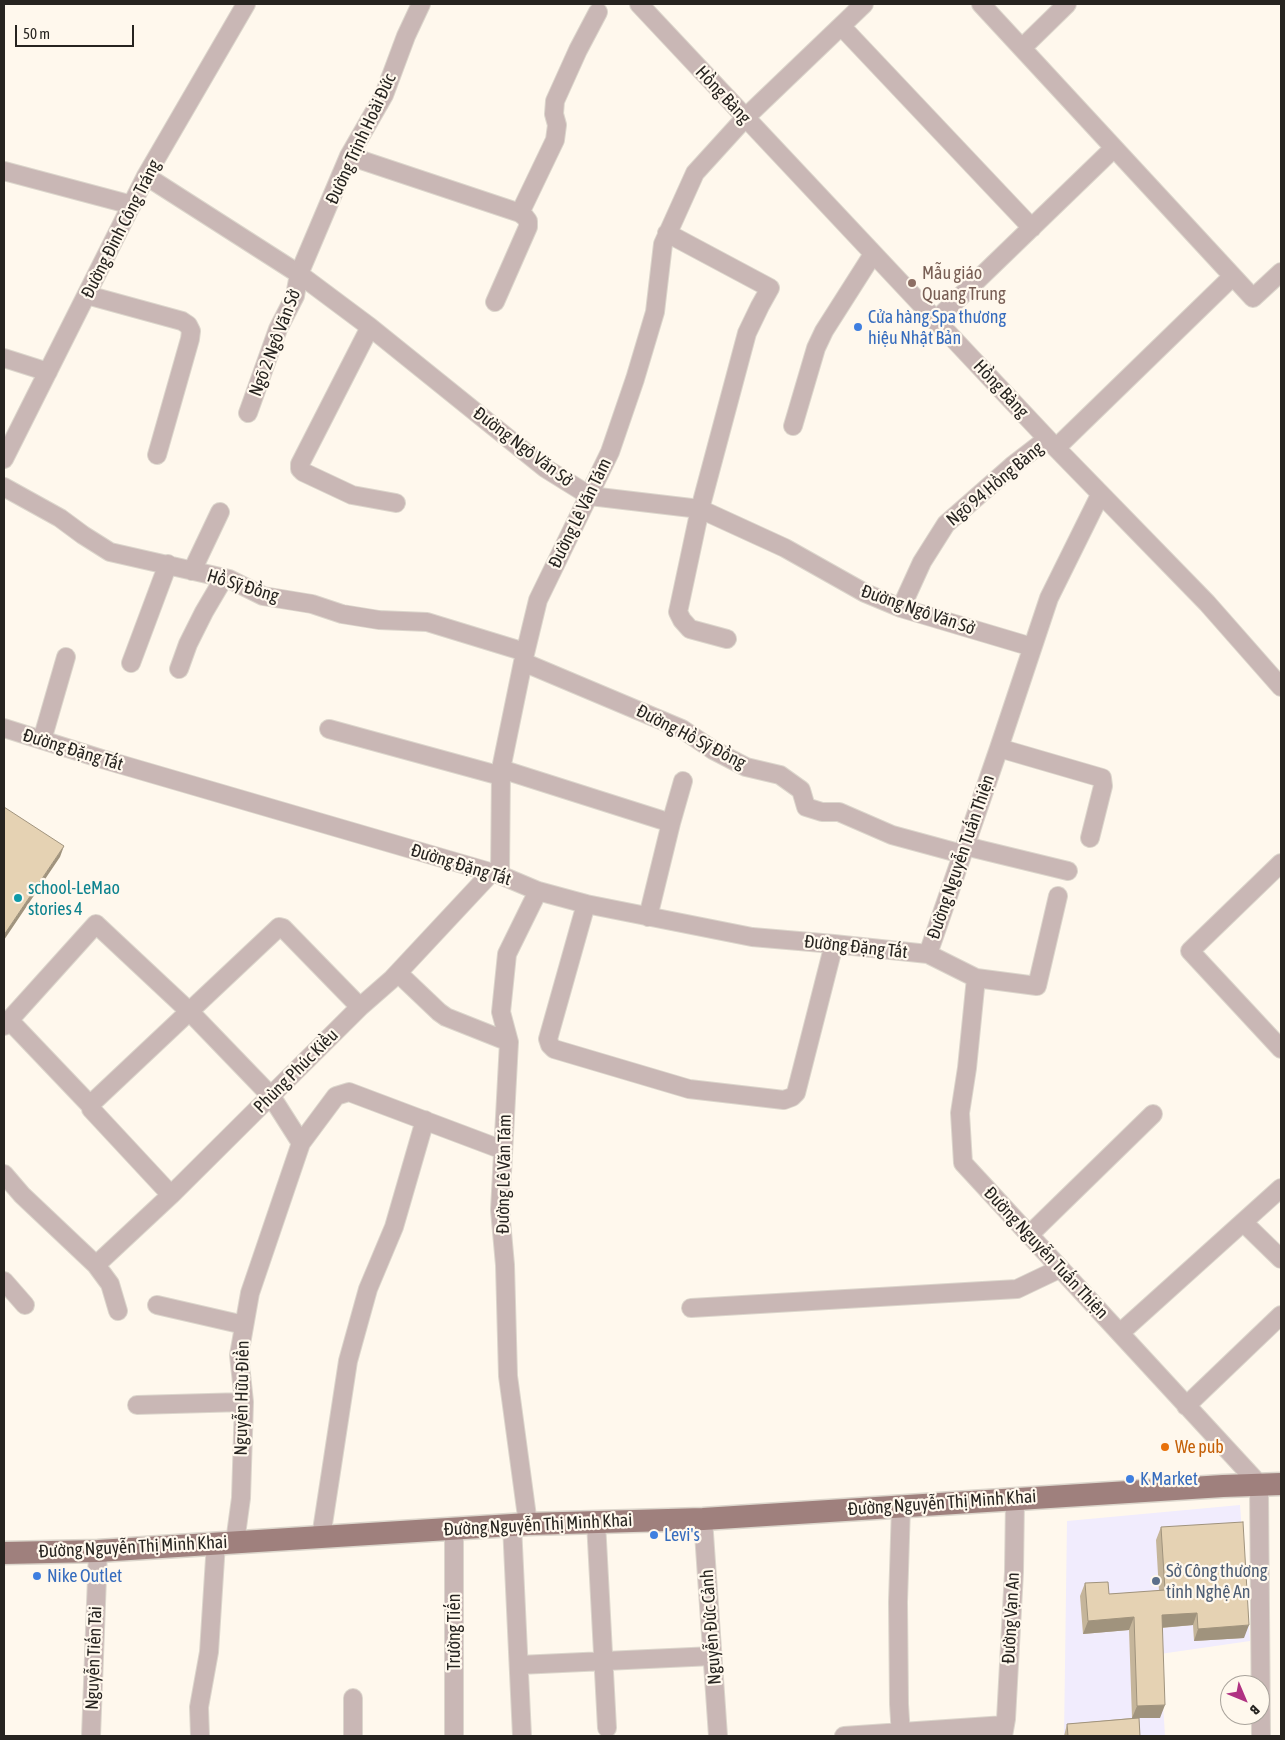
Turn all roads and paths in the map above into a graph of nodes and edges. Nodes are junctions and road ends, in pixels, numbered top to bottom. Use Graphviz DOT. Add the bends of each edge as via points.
graph roads {
  1 [pos="246,4"];
  2 [pos="421,4"];
  3 [pos="639,4"];
  4 [pos="864,4"];
  5 [pos="981,4"];
  6 [pos="1067,4"];
  7 [pos="598,12"];
  8 [pos="841,26"];
  9 [pos="1022,48"];
  10 [pos="745,118"];
  11 [pos="1114,148"];
  12 [pos="350,156"];
  13 [pos="4,171"];
  14 [pos="146,176"];
  15 [pos="132,205"];
  16 [pos="520,213"];
  17 [pos="1032,228"];
  18 [pos="667,233"];
  19 [pos="873,254"];
  20 [pos="1281,272"];
  21 [pos="300,274"];
  22 [pos="1232,277"];
  23 [pos="87,295"];
  24 [pos="495,302"];
  25 [pos="936,320"];
  26 [pos="370,327"];
  27 [pos="4,358"];
  28 [pos="48,372"];
  29 [pos="248,413"];
  30 [pos="793,426"];
  31 [pos="1052,443"];
  32 [pos="157,454"];
  33 [pos="4,459"];
  34 [pos="4,487"];
  35 [pos="1100,495"];
  36 [pos="590,496"];
  37 [pos="396,503"];
  38 [pos="700,509"];
  39 [pos="220,512"];
  40 [pos="168,564"];
  41 [pos="192,571"];
  42 [pos="224,578"];
  43 [pos="901,608"];
  44 [pos="727,639"];
  45 [pos="1032,647"];
  46 [pos="66,657"];
  47 [pos="524,657"];
  48 [pos="131,663"];
  49 [pos="178,670"];
  50 [pos="1281,687"];
  51 [pos="4,728"];
  52 [pos="329,728"];
  53 [pos="42,740"];
  54 [pos="999,748"];
  55 [pos="501,773"];
  56 [pos="683,781"];
  57 [pos="670,823"];
  58 [pos="1090,838"];
  59 [pos="964,850"];
  60 [pos="1281,863"];
  61 [pos="1068,871"];
  62 [pos="495,874"];
  63 [pos="538,891"];
  64 [pos="1058,896"];
  65 [pos="586,904"];
  66 [pos="648,917"];
  67 [pos="834,944"];
  68 [pos="928,954"];
  69 [pos="398,973"];
  70 [pos="976,978"];
  71 [pos="360,1007"];
  72 [pos="190,1012"];
  73 [pos="6,1023"];
  74 [pos="509,1042"];
  75 [pos="1281,1049"];
  76 [pos="271,1096"];
  77 [pos="90,1105"];
  78 [pos="1153,1114"];
  79 [pos="425,1120"];
  80 [pos="302,1143"];
  81 [pos="503,1150"];
  82 [pos="7,1186"];
  83 [pos="1281,1188"];
  84 [pos="171,1195"];
  85 [pos="1243,1222"];
  86 [pos="1030,1235"];
  87 [pos="1281,1259"];
  88 [pos="96,1265"];
  89 [pos="1059,1269"];
  90 [pos="4,1281"];
  91 [pos="24,1305"];
  92 [pos="157,1305"];
  93 [pos="690,1308"];
  94 [pos="118,1311"];
  95 [pos="1281,1315"];
  96 [pos="244,1325"];
  97 [pos="1120,1333"];
  98 [pos="244,1402"];
  99 [pos="137,1405"];
  100 [pos="1186,1406"];
  101 [pos="1259,1484"];
  102 [pos="1281,1484"];
  103 [pos="1015,1499"];
  104 [pos="901,1506"];
  105 [pos="703,1519"];
  106 [pos="596,1522"];
  107 [pos="520,1525"];
  108 [pos="454,1529"];
  109 [pos="322,1537"];
  110 [pos="225,1543"];
  111 [pos="98,1551"];
  112 [pos="4,1553"];
  113 [pos="713,1656"];
  114 [pos="604,1661"];
  115 [pos="519,1665"];
  116 [pos="353,1698"];
  117 [pos="606,1728"];
  118 [pos="1004,1730"];
  119 [pos="901,1734"];
  120 [pos="91,1736"];
  121 [pos="200,1736"];
  122 [pos="353,1736"];
  123 [pos="454,1736"];
  124 [pos="522,1736"];
  125 [pos="718,1736"];
  126 [pos="844,1736"];
  127 [pos="1262,1736"];
  1 -- 14 [label="street, Đường Đinh Công Tráng"];
  2 -- 12 [label="street, Đường Trịnh Hoài Đức" via="384,95"];
  3 -- 10 [label="street, Hồng Bàng"];
  4 -- 8 [label="street, Đường Lê Văn Tám"];
  5 -- 9 [label="street"];
  6 -- 9 [label="street"];
  7 -- 16 [label="street" via="555,101 555,140"];
  8 -- 10 [label="street, Đường Lê Văn Tám"];
  8 -- 17 [label="street"];
  9 -- 11 [label="street"];
  10 -- 18 [label="street, Đường Lê Văn Tám" via="695,173"];
  10 -- 19 [label="street, Hồng Bàng"];
  11 -- 17 [label="street"];
  11 -- 22 [label="street"];
  12 -- 16 [label="street"];
  12 -- 21 [label="street, Đường Trịnh Hoài Đức"];
  13 -- 15 [label="street"];
  14 -- 15 [label="street, Đường Đinh Công Tráng"];
  14 -- 21 [label="street, Đường Ngô Văn Sở"];
  15 -- 23 [label="street, Đường Đinh Công Tráng"];
  16 -- 24 [label="street" via="528,221 528,227"];
  17 -- 25 [label="street"];
  18 -- 36 [label="street, Đường Lê Văn Tám" via="655,312 610,452"];
  18 -- 38 [label="street" via="770,288 747,333"];
  19 -- 25 [label="street, Hồng Bàng"];
  19 -- 30 [label="street" via="816,348"];
  20 -- 22 [label="street" via="1253,298"];
  21 -- 26 [label="street, Đường Ngô Văn Sở"];
  21 -- 29 [label="street, Ngõ 2 Ngô Văn Sở" via="295,296 278,329"];
  22 -- 31 [label="street, Ngõ 94 Hồng Bàng"];
  23 -- 28 [label="street, Đường Đinh Công Tráng"];
  23 -- 32 [label="street" via="182,321 191,331"];
  25 -- 31 [label="street, Hồng Bàng"];
  26 -- 36 [label="street, Đường Ngô Văn Sở" via="545,468"];
  26 -- 37 [label="street" via="300,468 352,495"];
  27 -- 28 [label="street"];
  28 -- 33 [label="street, Đường Đinh Công Tráng"];
  31 -- 35 [label="street, Hồng Bàng"];
  31 -- 43 [label="street, Ngõ 94 Hồng Bàng" via="1012,466 946,524 922,562"];
  34 -- 40 [label="street, Hồ Sỹ Đồng" via="60,518 110,552"];
  35 -- 45 [label="street, Đường Nguyễn Tuấn Thiện" via="1049,598"];
  35 -- 50 [label="street, Hồng Bàng" via="1207,603"];
  36 -- 38 [label="street, Đường Ngô Văn Sở"];
  36 -- 47 [label="street, Đường Lê Văn Tám" via="538,600"];
  38 -- 43 [label="street, Đường Ngô Văn Sở" via="785,548 865,594"];
  38 -- 44 [label="street" via="678,612 690,629"];
  39 -- 41 [label="street"];
  40 -- 41 [label="street, Hồ Sỹ Đồng"];
  40 -- 48 [label="street"];
  41 -- 42 [label="street, Hồ Sỹ Đồng"];
  42 -- 47 [label="street, Hồ Sỹ Đồng" via="263,596 312,604 342,614 379,620 427,622"];
  42 -- 49 [label="street" via="188,644"];
  43 -- 45 [label="street, Đường Ngô Văn Sở"];
  45 -- 54 [label="street, Đường Nguyễn Tuấn Thiện"];
  46 -- 53 [label="street"];
  47 -- 55 [label="street, Đường Lê Văn Tám"];
  47 -- 59 [label="street, Đường Hồ Sỹ Đồng" via="682,729 746,767 780,775 801,790 806,807 822,812 840,812 892,835"];
  51 -- 53 [label="street, Đường Đặng Tất"];
  52 -- 55 [label="street"];
  53 -- 62 [label="street, Đường Đặng Tất"];
  54 -- 58 [label="street" via="1102,778 1103,786"];
  54 -- 59 [label="street, Đường Nguyễn Tuấn Thiện"];
  55 -- 57 [label="street"];
  55 -- 62 [label="street, Đường Lê Văn Tám"];
  56 -- 57 [label="street"];
  57 -- 66 [label="street"];
  59 -- 61 [label="street"];
  59 -- 68 [label="street, Đường Nguyễn Tuấn Thiện"];
  60 -- 75 [label="street" via="1190,951"];
  62 -- 63 [label="street, Đường Đặng Tất"];
  62 -- 69 [label="street, Phùng Phúc Kiều"];
  63 -- 65 [label="street, Đường Đặng Tất"];
  63 -- 74 [label="street, Đường Lê Văn Tám" via="508,954 500,1012"];
  64 -- 70 [label="street" via="1037,986"];
  65 -- 66 [label="street, Đường Đặng Tất"];
  65 -- 67 [label="street" via="548,1038 550,1045 554,1049 689,1089 784,1100 792,1097 796,1093"];
  66 -- 67 [label="street, Đường Đặng Tất" via="752,937"];
  67 -- 68 [label="street, Đường Đặng Tất"];
  68 -- 70 [label="street, Đường Nguyễn Tuấn Thiện"];
  69 -- 71 [label="street, Phùng Phúc Kiều"];
  69 -- 74 [label="street" via="431,1007 446,1017"];
  70 -- 86 [label="street, Đường Nguyễn Tuấn Thiện" via="960,1113 963,1163"];
  71 -- 72 [label="street" via="279,927"];
  71 -- 76 [label="street, Phùng Phúc Kiều"];
  72 -- 73 [label="street" via="96,924"];
  72 -- 76 [label="street"];
  72 -- 77 [label="street"];
  73 -- 77 [label="street"];
  74 -- 81 [label="street, Đường Lê Văn Tám"];
  76 -- 80 [label="street"];
  76 -- 84 [label="street, Phùng Phúc Kiều"];
  77 -- 84 [label="street"];
  78 -- 86 [label="street"];
  79 -- 80 [label="street, Nguyễn Hữu Điền" via="349,1092 336,1096"];
  79 -- 81 [label="street, Nguyễn Hữu Điền"];
  79 -- 109 [label="street" via="394,1227 368,1289 348,1361"];
  80 -- 96 [label="street, Nguyễn Hữu Điền" via="250,1293"];
  81 -- 107 [label="street, Đường Lê Văn Tám" via="500,1210 506,1265 508,1376"];
  82 -- 88 [label="street"];
  83 -- 85 [label="street"];
  84 -- 88 [label="street, Phùng Phúc Kiều"];
  85 -- 87 [label="street"];
  85 -- 97 [label="street"];
  86 -- 89 [label="street, Đường Nguyễn Tuấn Thiện"];
  88 -- 94 [label="street" via="110,1284"];
  89 -- 93 [label="street" via="1017,1289"];
  89 -- 97 [label="street, Đường Nguyễn Tuấn Thiện"];
  90 -- 91 [label="street"];
  92 -- 96 [label="street"];
  95 -- 100 [label="street"];
  96 -- 98 [label="street, Nguyễn Hữu Điền" via="239,1355"];
  97 -- 100 [label="street, Đường Nguyễn Tuấn Thiện"];
  98 -- 99 [label="street"];
  98 -- 110 [label="street, Nguyễn Hữu Điền" via="241,1498"];
  100 -- 101 [label="street, Đường Nguyễn Tuấn Thiện"];
  101 -- 102 [label="main road, Đường Nguyễn Thị Minh Khai"];
  101 -- 103 [label="main road, Đường Nguyễn Thị Minh Khai"];
  101 -- 127 [label="street"];
  103 -- 104 [label="main road, Đường Nguyễn Thị Minh Khai"];
  103 -- 118 [label="street, Đường Vạn An"];
  104 -- 105 [label="main road, Đường Nguyễn Thị Minh Khai"];
  104 -- 119 [label="street" via="898,1602"];
  105 -- 106 [label="main road, Đường Nguyễn Thị Minh Khai"];
  105 -- 113 [label="street, Nguyễn Đức Cảnh"];
  106 -- 107 [label="main road, Đường Nguyễn Thị Minh Khai"];
  106 -- 114 [label="street"];
  107 -- 108 [label="main road, Đường Nguyễn Thị Minh Khai"];
  107 -- 115 [label="street, Đường Lê Văn Tám"];
  108 -- 109 [label="main road, Đường Nguyễn Thị Minh Khai"];
  108 -- 123 [label="street, Trường Tiến"];
  109 -- 110 [label="main road, Đường Nguyễn Thị Minh Khai"];
  110 -- 111 [label="main road, Đường Nguyễn Thị Minh Khai"];
  110 -- 121 [label="street, Nguyễn Hữu Điền" via="199,1707"];
  111 -- 112 [label="main road, Đường Nguyễn Thị Minh Khai"];
  111 -- 120 [label="street, Nguyễn Tiến Tài"];
  113 -- 114 [label="street"];
  113 -- 125 [label="street, Nguyễn Đức Cảnh"];
  114 -- 115 [label="street"];
  114 -- 117 [label="street"];
  115 -- 124 [label="street, Đường Lê Văn Tám"];
  116 -- 122 [label="street"];
  118 -- 119 [label="street"];
  119 -- 126 [label="street"];
}
